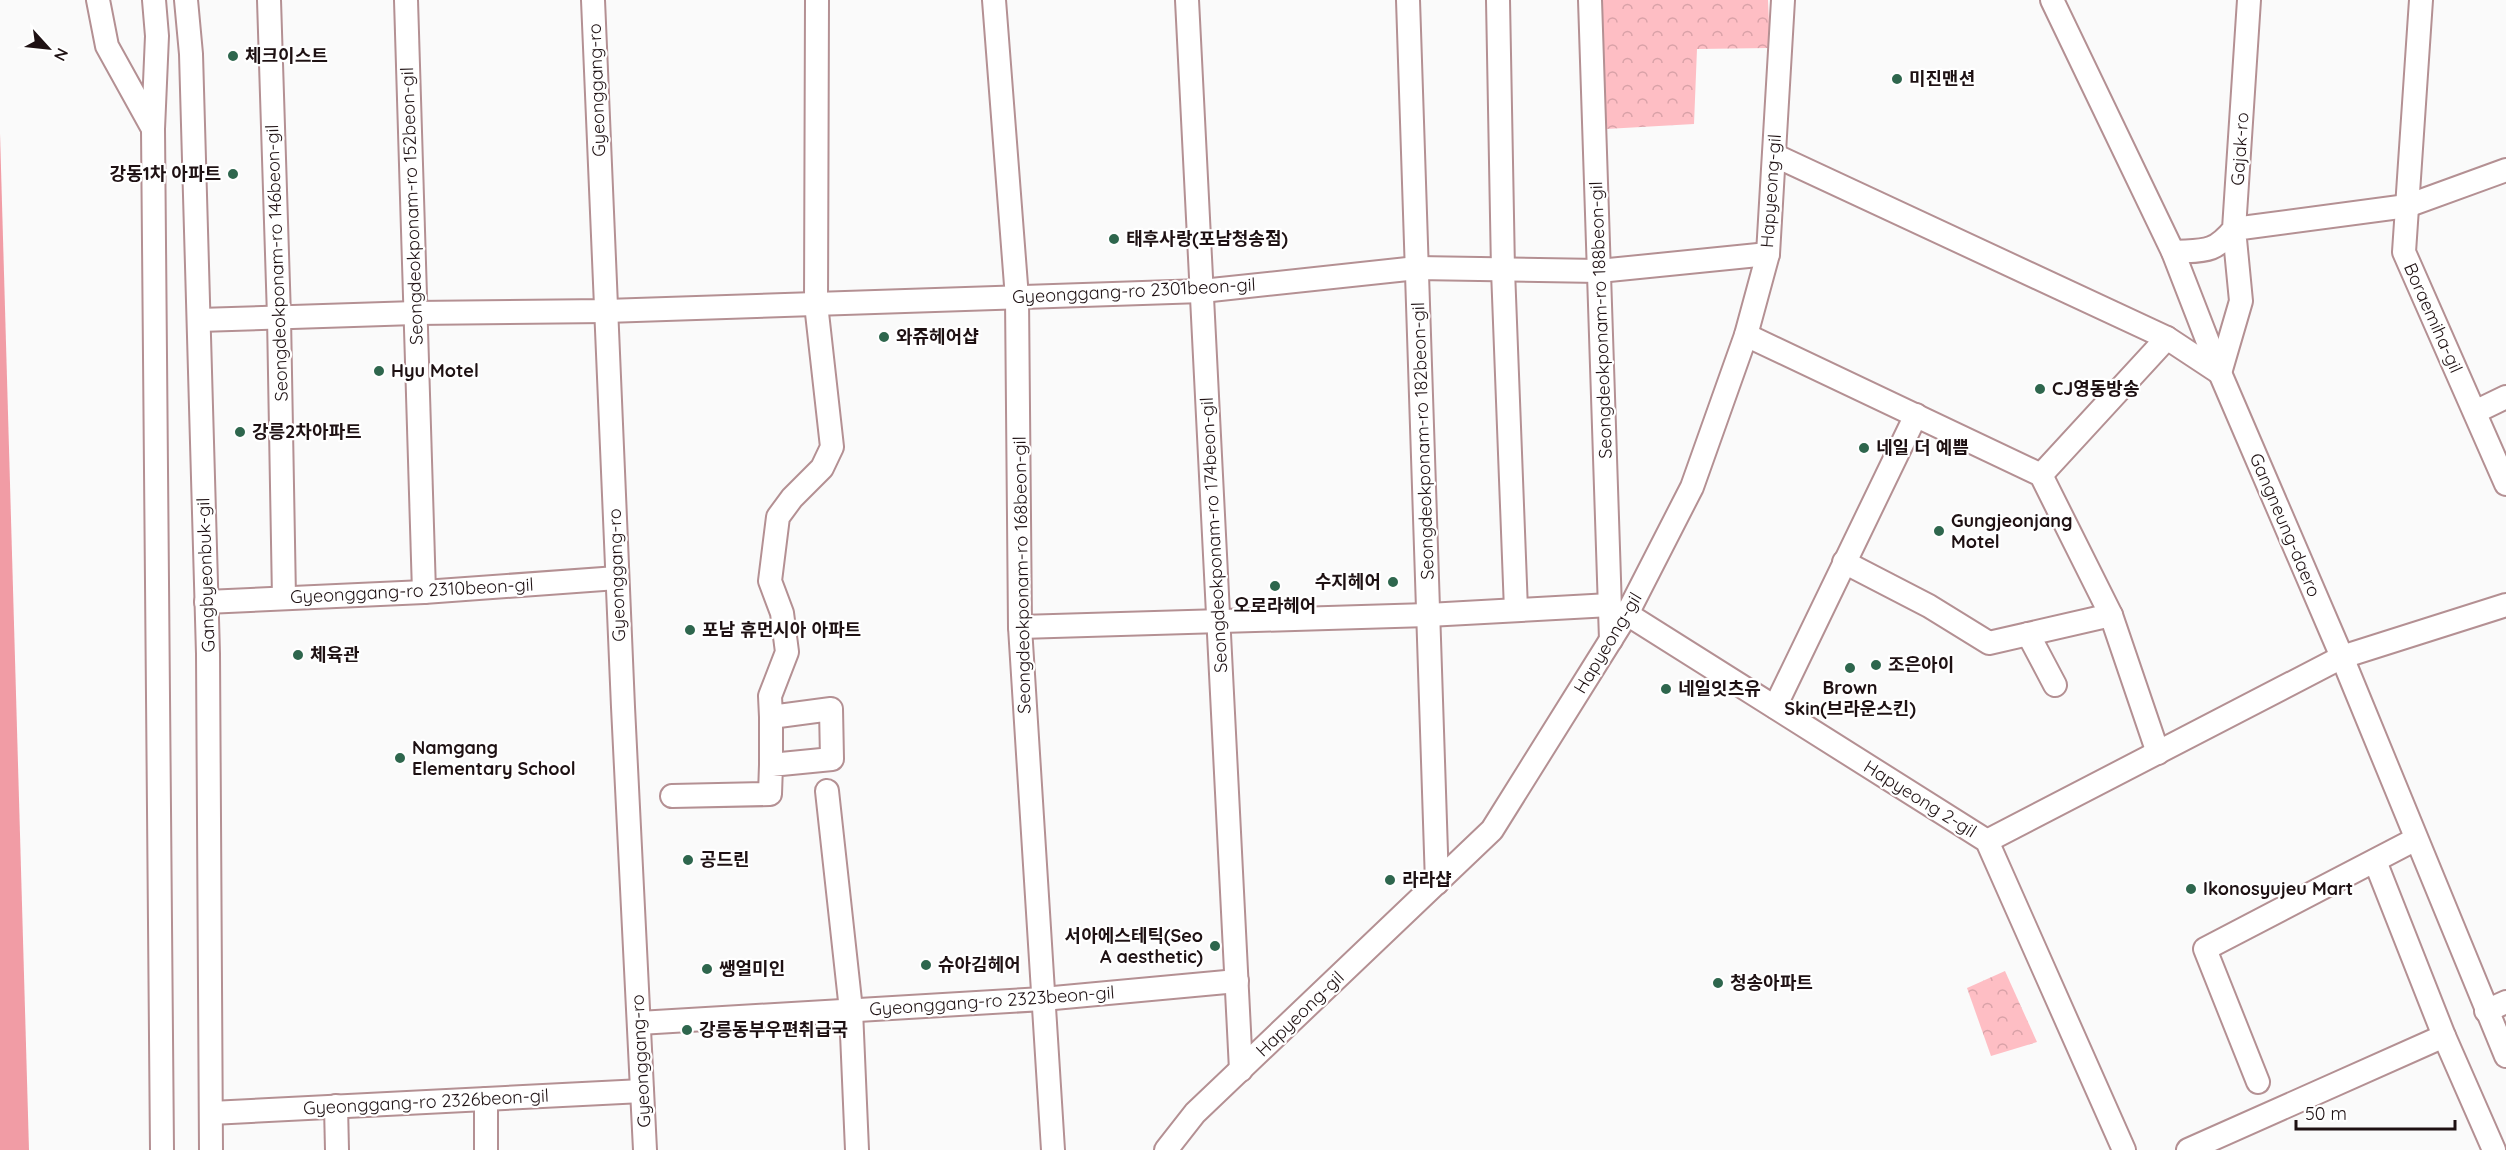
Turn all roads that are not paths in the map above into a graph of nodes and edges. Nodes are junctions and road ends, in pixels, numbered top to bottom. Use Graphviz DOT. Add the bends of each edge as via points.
graph roads {
  1 [pos="98,0"];
  2 [pos="154,0"];
  3 [pos="186,0"];
  4 [pos="269,0"];
  5 [pos="406,0"];
  6 [pos="593,0"];
  7 [pos="817,0"];
  8 [pos="994,0"];
  9 [pos="1187,0"];
  10 [pos="1408,0"];
  11 [pos="1498,0"];
  12 [pos="1590,0"];
  13 [pos="1783,0"];
  14 [pos="2052,0"];
  15 [pos="2249,0"];
  16 [pos="2421,0"];
  17 [pos="153,129"];
  18 [pos="1774,155"];
  19 [pos="2506,170"];
  20 [pos="2407,206"];
  21 [pos="2235,230"];
  22 [pos="2173,252"];
  23 [pos="1768,254"];
  24 [pos="1417,268"];
  25 [pos="1503,270"];
  26 [pos="1599,272"];
  27 [pos="1202,291"];
  28 [pos="1017,298"];
  29 [pos="816,304"];
  30 [pos="606,312"];
  31 [pos="415,313"];
  32 [pos="279,317"];
  33 [pos="199,320"];
  34 [pos="1746,335"];
  35 [pos="2167,338"];
  36 [pos="2220,374"];
  37 [pos="2506,397"];
  38 [pos="2475,412"];
  39 [pos="1916,415"];
  40 [pos="2042,475"];
  41 [pos="2506,484"];
  42 [pos="1844,561"];
  43 [pos="617,578"];
  44 [pos="424,592"];
  45 [pos="284,598"];
  46 [pos="206,602"];
  47 [pos="2506,605"];
  48 [pos="1516,610"];
  49 [pos="1619,610"];
  50 [pos="1428,615"];
  51 [pos="2111,615"];
  52 [pos="1218,620"];
  53 [pos="1020,627"];
  54 [pos="2028,634"];
  55 [pos="2342,657"];
  56 [pos="2055,685"];
  57 [pos="1775,707"];
  58 [pos="771,717"];
  59 [pos="2158,753"];
  60 [pos="771,765"];
  61 [pos="827,791"];
  62 [pos="672,796"];
  63 [pos="2416,839"];
  64 [pos="1987,841"];
  65 [pos="2375,861"];
  66 [pos="1437,883"];
  67 [pos="1236,981"];
  68 [pos="1043,999"];
  69 [pos="2496,1006"];
  70 [pos="851,1011"];
  71 [pos="639,1023"];
  72 [pos="2444,1036"];
  73 [pos="2506,1056"];
  74 [pos="1241,1070"];
  75 [pos="2258,1082"];
  76 [pos="642,1091"];
  77 [pos="486,1099"];
  78 [pos="336,1106"];
  79 [pos="211,1113"];
  80 [pos="162,1150"];
  81 [pos="211,1150"];
  82 [pos="337,1150"];
  83 [pos="486,1150"];
  84 [pos="645,1150"];
  85 [pos="857,1150"];
  86 [pos="1053,1150"];
  87 [pos="1166,1150"];
  88 [pos="2124,1150"];
  89 [pos="2188,1150"];
  90 [pos="2494,1150"];
  1 -- 17 [label="street" via="107,46"];
  2 -- 17 [label="street" via="157,36"];
  3 -- 33 [label="street, Gangbyeonbuk-gil"];
  4 -- 32 [label="street, Seongdeokponam-ro 146beon-gil"];
  5 -- 31 [label="street, Seongdeokponam-ro 152beon-gil"];
  6 -- 30 [label="street, Gyeonggang-ro"];
  7 -- 29 [label="street"];
  8 -- 28 [label="street, Seongdeokponam-ro 168beon-gil"];
  9 -- 27 [label="street, Seongdeokponam-ro 174beon-gil"];
  10 -- 24 [label="street, Seongdeokponam-ro 182beon-gil"];
  11 -- 25 [label="street"];
  12 -- 26 [label="street, Seongdeokponam-ro 188beon-gil"];
  13 -- 18 [label="street, Hapyeong-gil"];
  14 -- 22 [label="street, Gangneung-daero"];
  15 -- 21 [label="street, Gajak-ro"];
  16 -- 20 [label="street, Boraemiha-gil"];
  17 -- 80 [label="street"];
  18 -- 23 [label="street, Hapyeong-gil"];
  18 -- 35 [label="street"];
  19 -- 20 [label="street"];
  20 -- 21 [label="street"];
  20 -- 38 [label="street, Boraemiha-gil" via="2404,252"];
  21 -- 22 [label="street" via="2211,250"];
  21 -- 36 [label="street, Gajak-ro" via="2241,301"];
  22 -- 36 [label="street, Gangneung-daero"];
  23 -- 26 [label="street, Gyeonggang-ro 2301beon-gil"];
  23 -- 34 [label="street, Hapyeong-gil"];
  24 -- 25 [label="street, Gyeonggang-ro 2301beon-gil"];
  24 -- 27 [label="street, Gyeonggang-ro 2301beon-gil"];
  24 -- 50 [label="street, Seongdeokponam-ro 182beon-gil"];
  25 -- 26 [label="street, Gyeonggang-ro 2301beon-gil"];
  25 -- 48 [label="street"];
  26 -- 49 [label="street, Seongdeokponam-ro 188beon-gil"];
  27 -- 28 [label="street, Gyeonggang-ro 2301beon-gil"];
  27 -- 52 [label="street, Seongdeokponam-ro 174beon-gil"];
  28 -- 29 [label="street, Gyeonggang-ro 2301beon-gil"];
  28 -- 53 [label="street, Seongdeokponam-ro 168beon-gil"];
  29 -- 30 [label="street, Gyeonggang-ro 2301beon-gil"];
  29 -- 58 [label="street" via="832,447 822,468 778,517 770,581 782,613 787,652 770,696"];
  30 -- 31 [label="street, Gyeonggang-ro 2301beon-gil"];
  30 -- 43 [label="street, Gyeonggang-ro"];
  31 -- 32 [label="street, Gyeonggang-ro 2301beon-gil"];
  31 -- 44 [label="street, Seongdeokponam-ro 152beon-gil"];
  32 -- 33 [label="street, Gyeonggang-ro 2301beon-gil"];
  32 -- 45 [label="street, Seongdeokponam-ro 146beon-gil"];
  33 -- 46 [label="street, Gangbyeonbuk-gil"];
  34 -- 39 [label="street"];
  34 -- 49 [label="street, Hapyeong-gil" via="1692,487"];
  35 -- 36 [label="street"];
  35 -- 40 [label="street"];
  36 -- 55 [label="street, Gangneung-daero"];
  37 -- 38 [label="street"];
  38 -- 41 [label="street, Boraemiha-gil"];
  39 -- 40 [label="street"];
  39 -- 42 [label="street"];
  40 -- 51 [label="street"];
  42 -- 54 [label="street" via="1989,643"];
  42 -- 57 [label="street"];
  43 -- 44 [label="street, Gyeonggang-ro 2310beon-gil"];
  43 -- 71 [label="street, Gyeonggang-ro"];
  44 -- 45 [label="street, Gyeonggang-ro 2310beon-gil"];
  45 -- 46 [label="street, Gyeonggang-ro 2310beon-gil"];
  46 -- 79 [label="street, Gangbyeonbuk-gil"];
  47 -- 55 [label="street"];
  48 -- 49 [label="street"];
  48 -- 50 [label="street"];
  49 -- 57 [label="street, Hapyeong 2-gil"];
  49 -- 66 [label="street, Hapyeong-gil" via="1611,640 1492,830"];
  50 -- 52 [label="street"];
  50 -- 66 [label="street, Seongdeokponam-ro 182beon-gil"];
  51 -- 54 [label="street"];
  51 -- 59 [label="street"];
  52 -- 53 [label="street"];
  52 -- 67 [label="street, Seongdeokponam-ro 174beon-gil"];
  53 -- 68 [label="street, Seongdeokponam-ro 168beon-gil"];
  54 -- 56 [label="street"];
  55 -- 59 [label="street"];
  55 -- 63 [label="street, Gangneung-daero"];
  57 -- 64 [label="street, Hapyeong 2-gil"];
  58 -- 60 [label="street"];
  58 -- 60 [label="street" via="831,709 832,759"];
  59 -- 64 [label="street"];
  60 -- 62 [label="street" via="770,794"];
  61 -- 70 [label="street"];
  63 -- 65 [label="street"];
  63 -- 69 [label="street, Gangneung-daero"];
  64 -- 88 [label="street, Hapyeong 2-gil"];
  65 -- 72 [label="street"];
  65 -- 75 [label="street" via="2205,950"];
  66 -- 74 [label="street, Hapyeong-gil"];
  67 -- 68 [label="street, Gyeonggang-ro 2323beon-gil"];
  67 -- 74 [label="street, Seongdeokponam-ro 174beon-gil"];
  68 -- 70 [label="street, Gyeonggang-ro 2323beon-gil"];
  68 -- 86 [label="street, Seongdeokponam-ro 168beon-gil"];
  69 -- 73 [label="street, Gangneung-daero"];
  70 -- 71 [label="street, Gyeonggang-ro 2323beon-gil"];
  70 -- 85 [label="street"];
  71 -- 76 [label="street, Gyeonggang-ro"];
  72 -- 89 [label="street"];
  72 -- 90 [label="street"];
  74 -- 87 [label="street, Hapyeong-gil" via="1195,1113"];
  76 -- 77 [label="street, Gyeonggang-ro 2326beon-gil"];
  76 -- 84 [label="street, Gyeonggang-ro"];
  77 -- 78 [label="street, Gyeonggang-ro 2326beon-gil"];
  77 -- 83 [label="street"];
  78 -- 79 [label="street, Gyeonggang-ro 2326beon-gil"];
  78 -- 82 [label="street"];
  79 -- 81 [label="street, Gangbyeonbuk-gil"];
}
